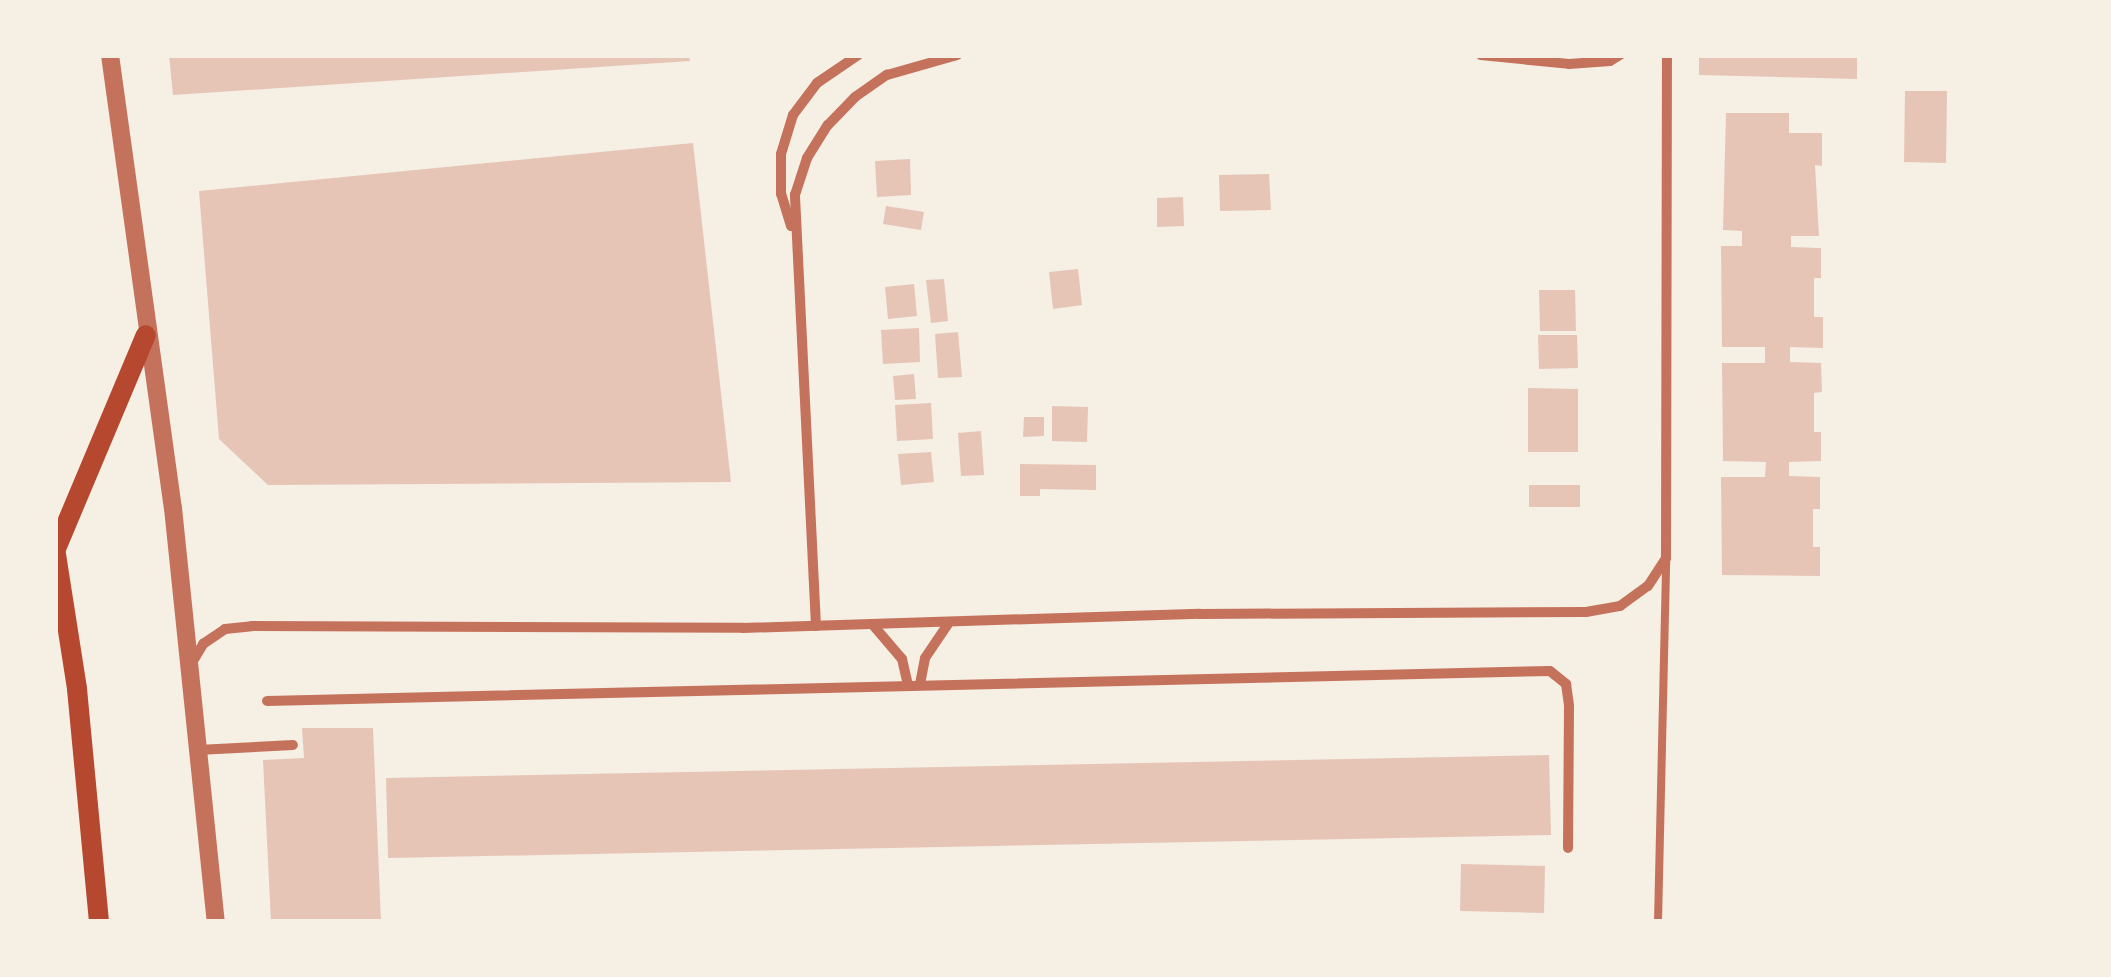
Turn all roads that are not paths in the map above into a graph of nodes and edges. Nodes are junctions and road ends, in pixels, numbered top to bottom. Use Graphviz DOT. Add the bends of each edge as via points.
graph roads {
  1 [pos="110,55"];
  2 [pos="858,55"];
  3 [pos="957,55"];
  4 [pos="1481,55"];
  5 [pos="1514,55"];
  6 [pos="1620,55"];
  7 [pos="1667,55"];
  8 [pos="794,233"];
  9 [pos="146,334"];
  10 [pos="55,550"];
  11 [pos="1666,558"];
  12 [pos="948,624"];
  13 [pos="873,625"];
  14 [pos="816,626"];
  15 [pos="190,667"];
  16 [pos="914,684"];
  17 [pos="267,701"];
  18 [pos="293,745"];
  19 [pos="198,750"];
  20 [pos="1568,848"];
  21 [pos="99,922"];
  22 [pos="216,922"];
  23 [pos="1658,922"];
  1 -- 9 [label="street"];
  2 -- 8 [label="street" via="816,83 794,115 782,154 782,194"];
  3 -- 8 [label="street" via="887,75 828,125 807,158 795,196"];
  4 -- 5 [label="street"];
  5 -- 6 [label="street" via="1569,64"];
  7 -- 11 [label="street"];
  8 -- 14 [label="street"];
  9 -- 10 [label="main road"];
  9 -- 15 [label="street"];
  10 -- 21 [label="main road" via="78,689"];
  11 -- 12 [label="street" via="1648,586 1620,606 1586,612 1200,614"];
  11 -- 23 [label="lane"];
  12 -- 13 [label="street"];
  12 -- 16 [label="street"];
  13 -- 14 [label="street"];
  13 -- 16 [label="street"];
  14 -- 15 [label="street" via="252,626 225,629 202,644"];
  15 -- 19 [label="street"];
  16 -- 17 [label="street"];
  16 -- 20 [label="street" via="1550,671 1566,684 1570,706"];
  18 -- 19 [label="street"];
  19 -- 22 [label="street"];
}
